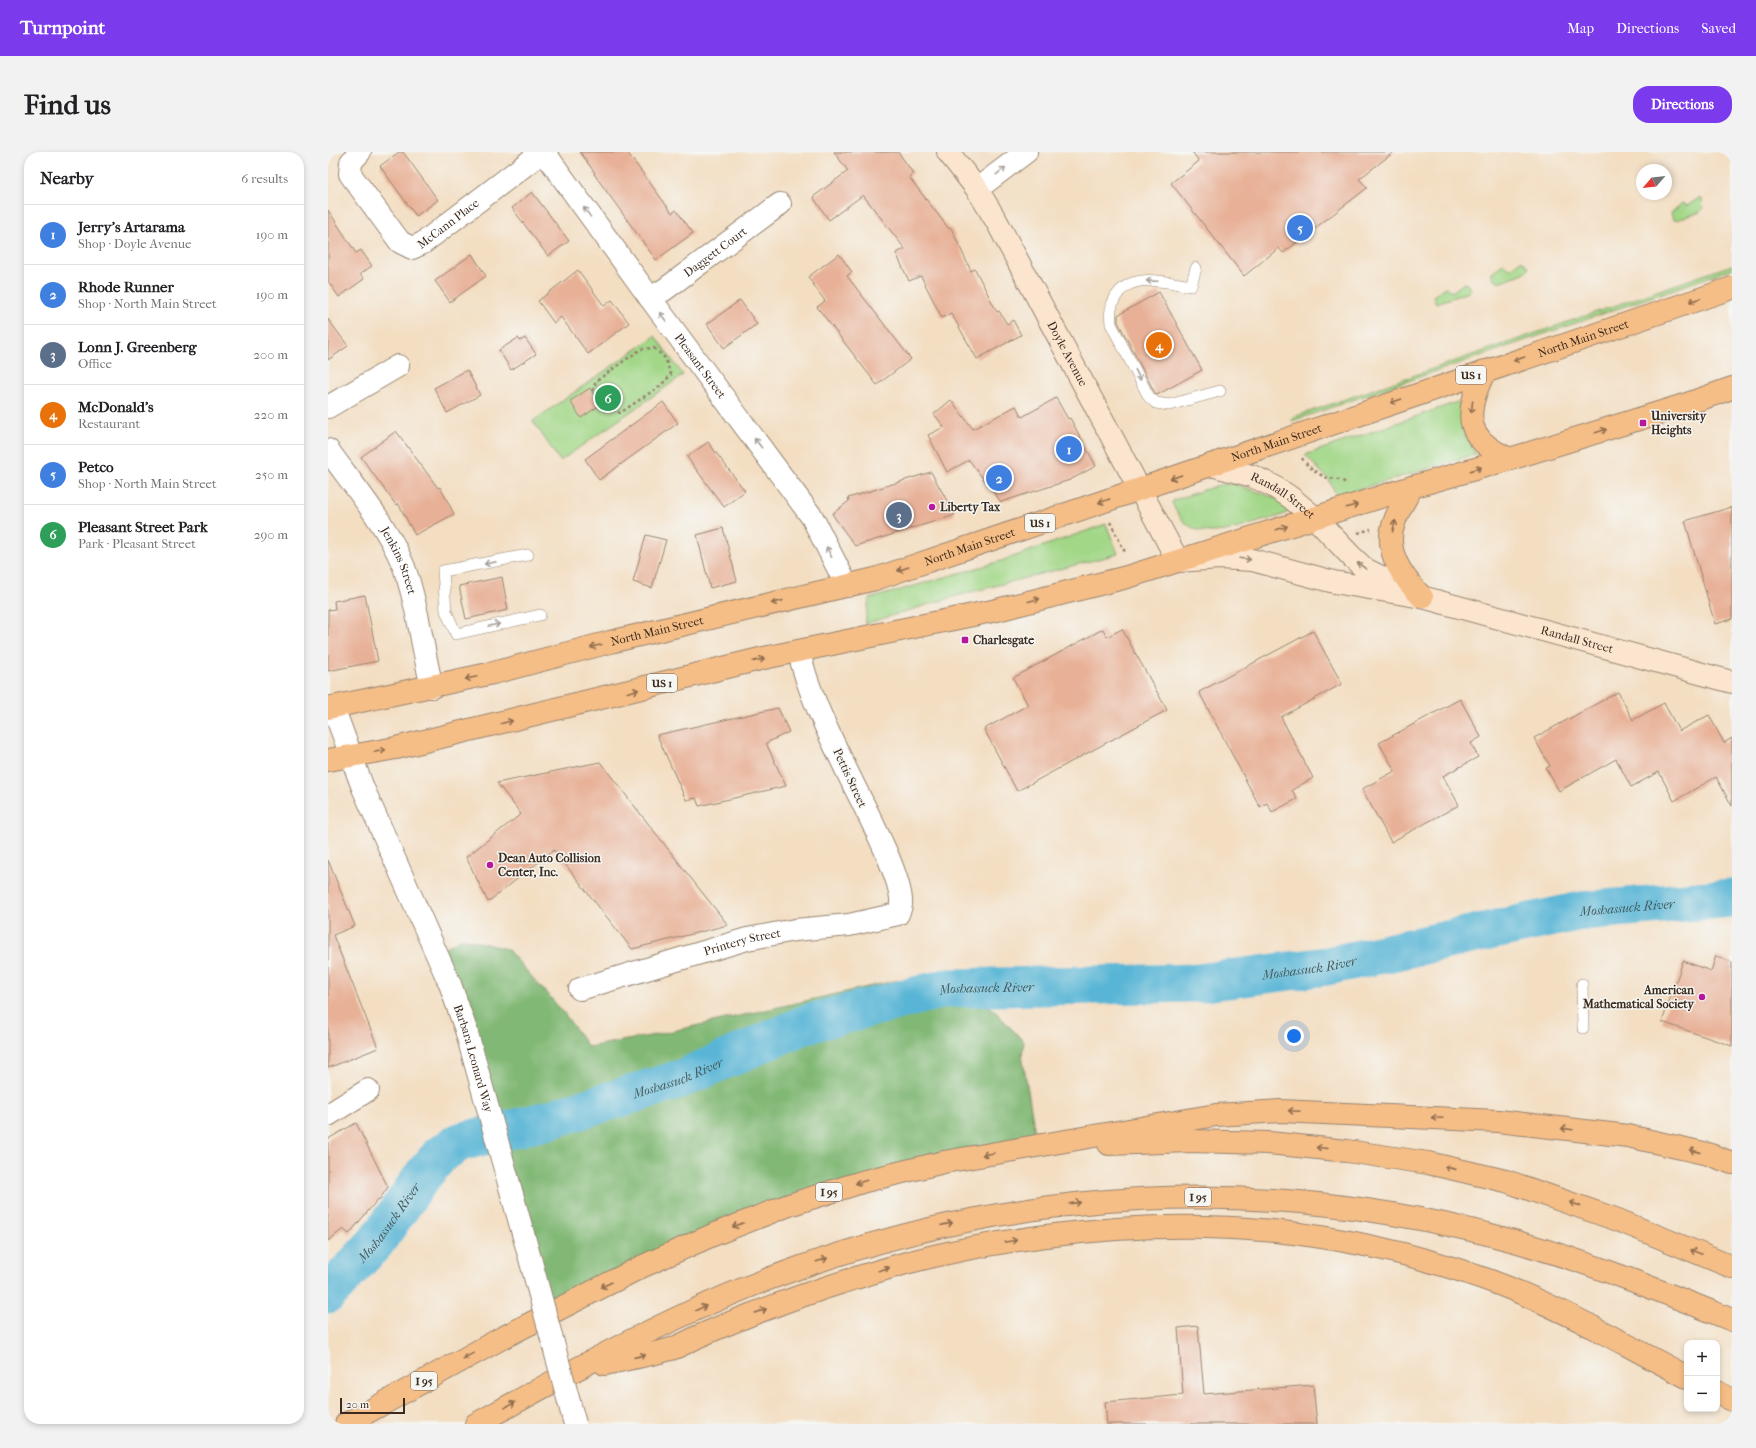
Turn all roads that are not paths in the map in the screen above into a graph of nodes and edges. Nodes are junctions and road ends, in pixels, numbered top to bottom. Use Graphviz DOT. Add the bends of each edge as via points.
graph roads {
  1 [pos="360,152"];
  2 [pos="543,152"];
  3 [pos="948,152"];
  4 [pos="1026,152"];
  5 [pos="977,189"];
  6 [pos="780,204"];
  7 [pos="1196,268"];
  8 [pos="1732,288"];
  9 [pos="650,298"];
  10 [pos="398,366"];
  11 [pos="1485,371"];
  12 [pos="1732,388"];
  13 [pos="1220,391"];
  14 [pos="328,407"];
  15 [pos="328,451"];
  16 [pos="1510,459"];
  17 [pos="1212,465"];
  18 [pos="1412,486"];
  19 [pos="1141,489"];
  20 [pos="1314,517"];
  21 [pos="528,555"];
  22 [pos="1178,561"];
  23 [pos="847,586"];
  24 [pos="1422,597"];
  25 [pos="540,616"];
  26 [pos="799,652"];
  27 [pos="1732,682"];
  28 [pos="432,687"];
  29 [pos="331,708"];
  30 [pos="350,757"];
  31 [pos="328,760"];
  32 [pos="901,905"];
  33 [pos="1582,984"];
  34 [pos="580,989"];
  35 [pos="1583,1028"];
  36 [pos="368,1090"];
  37 [pos="328,1114"];
  38 [pos="1026,1147"];
  39 [pos="1732,1163"];
  40 [pos="1732,1266"];
  41 [pos="1732,1320"];
  42 [pos="574,1371"];
  43 [pos="1685,1376"];
  44 [pos="1720,1394"];
  45 [pos="1732,1400"];
  46 [pos="346,1424"];
  47 [pos="476,1424"];
  48 [pos="575,1424"];
  1 -- 2 [label="street, McCann Place" via="351,162 350,174 400,242 412,248 423,243"];
  9 -- 2 [label="street, Pleasant Street, one-way"];
  3 -- 5 [label="main road, Doyle Avenue"];
  5 -- 4 [label="street, one-way"];
  5 -- 19 [label="main road, Doyle Avenue"];
  6 -- 9 [label="street, Daggett Court"];
  7 -- 13 [label="lane, one-way" via="1191,286 1136,280 1120,288 1112,304 1111,324 1149,397 1156,403 1170,405"];
  8 -- 11 [label="main road, North Main Street / US 1, one-way"];
  23 -- 9 [label="street, Pleasant Street, one-way" via="812,517"];
  10 -- 14 [label="street"];
  11 -- 16 [label="main road, one-way" via="1474,391 1471,408 1475,433 1493,452"];
  11 -- 17 [label="main road, North Main Street / US 1, one-way"];
  16 -- 12 [label="main road, US 1, one-way"];
  15 -- 28 [label="street, Jenkins Street" via="390,537 408,579"];
  18 -- 16 [label="main road, US 1, one-way"];
  17 -- 19 [label="main road, North Main Street / US 1, one-way"];
  17 -- 20 [label="main road, Randall Street" via="1252,476 1273,486"];
  20 -- 18 [label="main road, US 1, one-way"];
  24 -- 18 [label="main road, one-way" via="1399,570 1391,539 1393,524"];
  19 -- 22 [label="main road, Doyle Avenue"];
  19 -- 23 [label="main road, North Main Street / US 1, one-way" via="875,579"];
  22 -- 20 [label="main road, US 1, one-way"];
  24 -- 20 [label="main road, Randall Street, one-way" via="1365,569"];
  21 -- 25 [label="lane, one-way" via="443,572 446,611 456,634"];
  22 -- 24 [label="main road, Randall Street, one-way" via="1220,558 1252,560 1334,582"];
  26 -- 22 [label="main road, US 1, one-way" via="996,610 1128,577"];
  23 -- 28 [label="main road, North Main Street / US 1, one-way"];
  24 -- 27 [label="main road, Randall Street"];
  30 -- 26 [label="main road, US 1, one-way" via="764,658"];
  26 -- 32 [label="street, Pettis Street" via="805,678 892,866"];
  28 -- 29 [label="main road, North Main Street / US 1"];
  29 -- 30 [label="street, Barbara Leonard Way"];
  30 -- 31 [label="main road, US 1"];
  30 -- 48 [label="street, Barbara Leonard Way, bridge" via="450,984 466,1030"];
  32 -- 34 [label="street, Printery Street" via="898,914 849,925 795,930 747,939"];
  33 -- 35 [label="lane"];
  36 -- 37 [label="street"];
  39 -- 38 [label="main road, one-way" via="1708,1154 1628,1136 1498,1121 1280,1111 1216,1114"];
  40 -- 38 [label="main road, I 95, one-way" via="1605,1215 1506,1181 1428,1164 1347,1151 1269,1144 1189,1141"];
  38 -- 46 [label="main road, I 95, one-way" via="944,1162 865,1181 789,1205 715,1234 641,1267 502,1338"];
  42 -- 41 [label="main road, I 95, one-way" via="703,1307 776,1276 852,1250 930,1228 1005,1213 1083,1202 1164,1198 1290,1201 1368,1210 1439,1223 1554,1253 1629,1279"];
  42 -- 43 [label="main road, one-way" via="673,1348 735,1321 811,1293 930,1257 1059,1234 1188,1226 1265,1229 1330,1238 1457,1270 1489,1280 1542,1303"];
  47 -- 42 [label="main road, I 95, one-way"];
  44 -- 45 [label="main road"];
}
